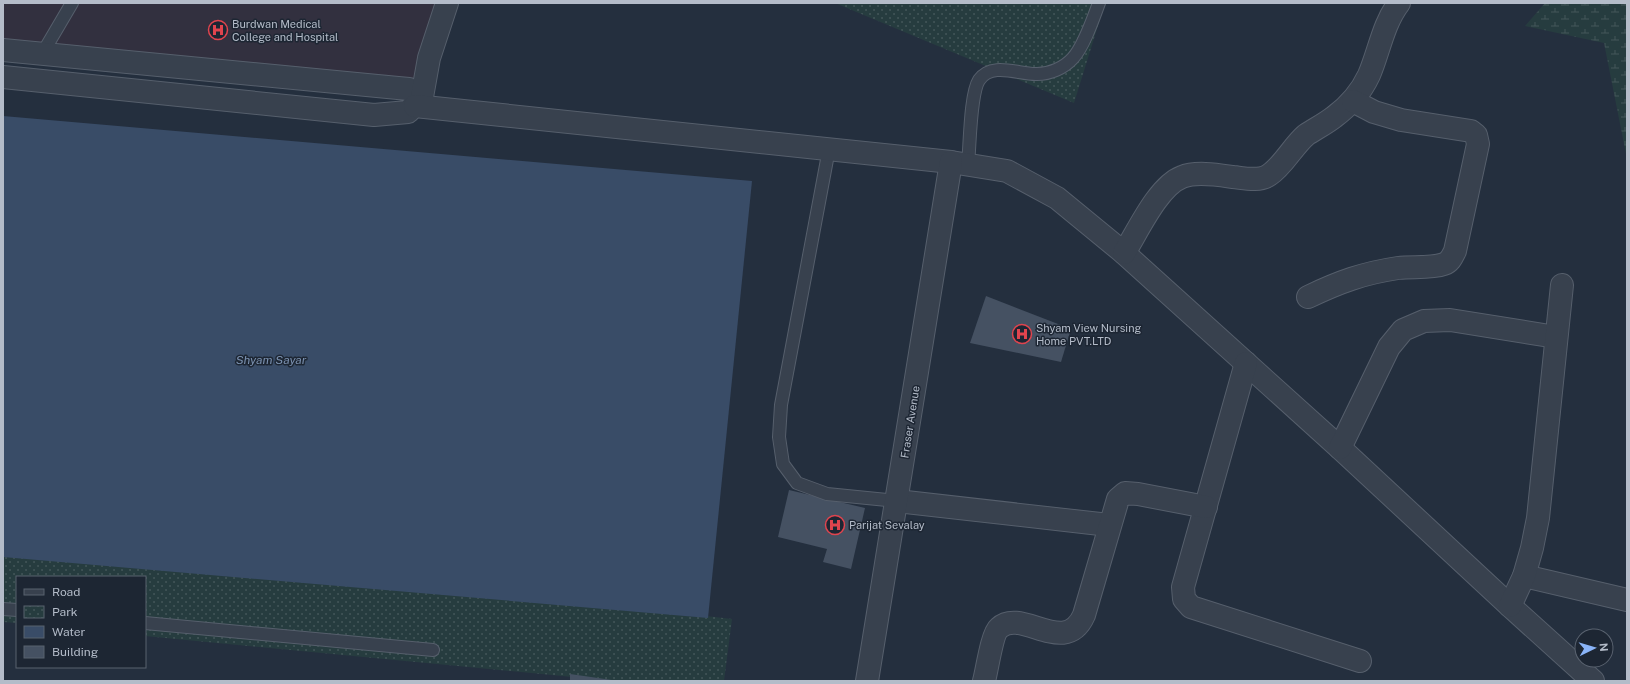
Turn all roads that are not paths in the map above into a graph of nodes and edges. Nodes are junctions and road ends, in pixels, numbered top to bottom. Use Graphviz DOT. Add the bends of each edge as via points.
graph roads {
  1 [pos="72,3"];
  2 [pos="447,3"];
  3 [pos="1099,3"];
  4 [pos="1400,3"];
  5 [pos="3,50"];
  6 [pos="42,54"];
  7 [pos="3,77"];
  8 [pos="1354,101"];
  9 [pos="419,102"];
  10 [pos="829,149"];
  11 [pos="960,163"];
  12 [pos="1124,253"];
  13 [pos="1562,285"];
  14 [pos="1308,297"];
  15 [pos="1556,336"];
  16 [pos="1246,363"];
  17 [pos="1340,448"];
  18 [pos="897,501"];
  19 [pos="1206,508"];
  20 [pos="1109,525"];
  21 [pos="1524,576"];
  22 [pos="1627,600"];
  23 [pos="1510,606"];
  24 [pos="3,609"];
  25 [pos="16,610"];
  26 [pos="146,623"];
  27 [pos="433,650"];
  28 [pos="1360,661"];
  29 [pos="867,681"];
  30 [pos="984,681"];
  31 [pos="1593,681"];
  1 -- 6 [label="lane"];
  2 -- 9 [label="street" via="429,58"];
  3 -- 11 [label="lane" via="1083,42 1073,58 1057,70 1037,74 1004,70 988,72 980,79 974,92"];
  4 -- 8 [label="street" via="1384,33 1368,76"];
  5 -- 6 [label="street"];
  6 -- 9 [label="street" via="409,89"];
  7 -- 9 [label="street" via="374,115 408,112"];
  8 -- 12 [label="street" via="1306,136 1268,176 1254,179 1205,174 1183,176 1169,184 1157,198"];
  8 -- 14 [label="street" via="1374,112 1401,120 1471,130 1476,135 1478,144 1455,251 1452,259 1444,264 1365,274 1338,282"];
  9 -- 10 [label="street"];
  10 -- 11 [label="street"];
  10 -- 18 [label="lane" via="781,405 779,437 783,464 797,483 827,494"];
  11 -- 12 [label="street" via="1007,171 1057,198"];
  11 -- 18 [label="street, Fraser Avenue"];
  12 -- 16 [label="street"];
  13 -- 15 [label="street"];
  15 -- 17 [label="street" via="1450,320 1424,321 1403,330 1389,347"];
  15 -- 21 [label="street" via="1538,518"];
  16 -- 17 [label="street"];
  16 -- 19 [label="street"];
  17 -- 23 [label="street"];
  18 -- 20 [label="street"];
  18 -- 29 [label="street, Fraser Avenue"];
  19 -- 20 [label="street" via="1126,493 1118,499"];
  19 -- 28 [label="street" via="1183,587 1184,599 1191,607"];
  20 -- 30 [label="street" via="1080,625 1072,631 1058,633 1017,623 998,628"];
  21 -- 22 [label="street"];
  21 -- 23 [label="street"];
  23 -- 31 [label="street"];
  24 -- 25 [label="lane"];
  26 -- 27 [label="lane"];
}
